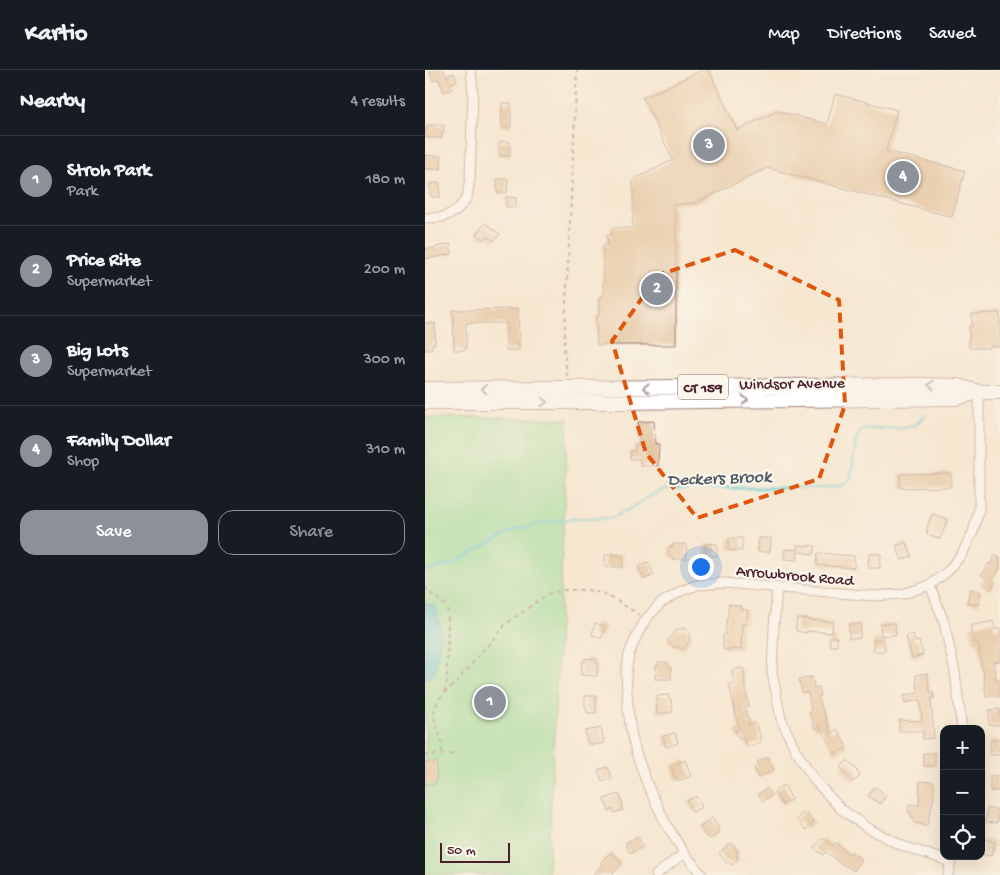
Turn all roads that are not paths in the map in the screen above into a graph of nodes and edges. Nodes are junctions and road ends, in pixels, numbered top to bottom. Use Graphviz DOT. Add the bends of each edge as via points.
graph roads {
  1 [pos="471,70"];
  2 [pos="425,218"];
  3 [pos="425,389"];
  4 [pos="979,392"];
  5 [pos="1000,392"];
  6 [pos="458,395"];
  7 [pos="425,402"];
  8 [pos="930,585"];
  9 [pos="777,588"];
  10 [pos="962,725"];
  11 [pos="684,853"];
  12 [pos="940,856"];
  13 [pos="951,860"];
  14 [pos="656,875"];
  15 [pos="702,875"];
  16 [pos="948,875"];
  1 -- 2 [label="street" via="473,103 467,198 456,211"];
  3 -- 6 [label="main road, Windsor Avenue / CT 159"];
  4 -- 5 [label="main road, Windsor Avenue / CT 159"];
  4 -- 6 [label="main road, Windsor Avenue / CT 159" via="958,386 900,392"];
  4 -- 8 [label="street, Arrowbrook Road" via="979,509 973,532 962,554"];
  6 -- 7 [label="main road, Windsor Avenue / CT 159"];
  8 -- 9 [label="street, Arrowbrook Road" via="903,594 874,596"];
  8 -- 10 [label="street" via="944,622"];
  9 -- 11 [label="street, Arrowbrook Road" via="724,583 697,585 681,591 661,603 646,619 629,654 626,674 628,708 636,754 665,822"];
  9 -- 12 [label="street" via="772,672 781,718 796,751 815,781 841,809 869,829 903,846"];
  11 -- 14 [label="street"];
  11 -- 15 [label="street, Arrowbrook Road"];
  13 -- 16 [label="street"];
}
